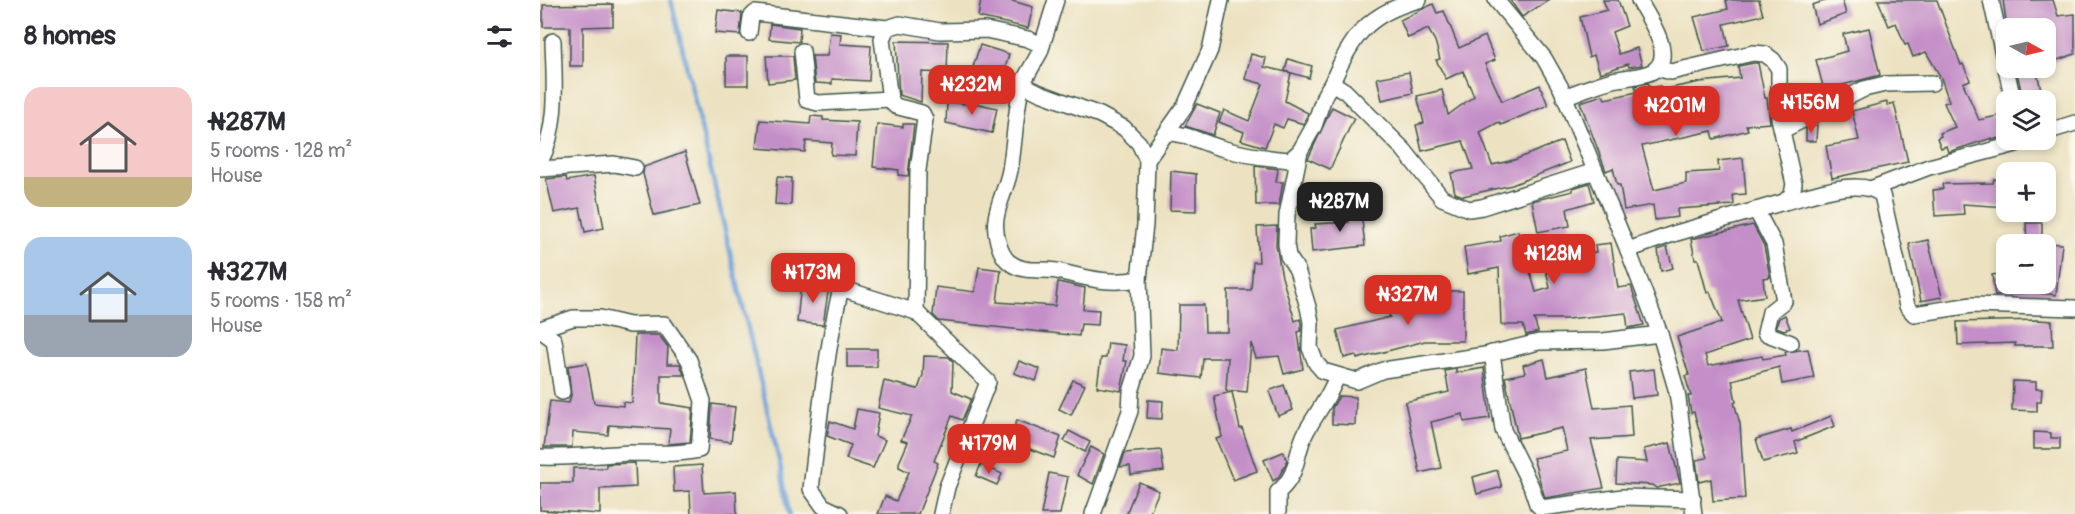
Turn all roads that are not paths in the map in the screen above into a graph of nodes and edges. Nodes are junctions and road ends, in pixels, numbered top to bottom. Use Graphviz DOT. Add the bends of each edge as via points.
graph roads {
  1 [pos="1056,0"];
  2 [pos="1221,0"];
  3 [pos="1419,0"];
  4 [pos="1496,0"];
  5 [pos="1639,0"];
  6 [pos="1991,0"];
  7 [pos="887,28"];
  8 [pos="749,33"];
  9 [pos="553,41"];
  10 [pos="1042,45"];
  11 [pos="802,51"];
  12 [pos="1657,68"];
  13 [pos="547,82"];
  14 [pos="1932,82"];
  15 [pos="1332,83"];
  16 [pos="1022,84"];
  17 [pos="2011,90"];
  18 [pos="1564,97"];
  19 [pos="890,99"];
  20 [pos="2075,123"];
  21 [pos="2056,129"];
  22 [pos="1783,130"];
  23 [pos="1167,133"];
  24 [pos="1996,149"];
  25 [pos="1300,151"];
  26 [pos="1147,160"];
  27 [pos="540,162"];
  28 [pos="635,168"];
  29 [pos="540,169"];
  30 [pos="1595,171"];
  31 [pos="1873,188"];
  32 [pos="1784,202"];
  33 [pos="1756,210"];
  34 [pos="1628,250"];
  35 [pos="1139,279"];
  36 [pos="2075,308"];
  37 [pos="916,312"];
  38 [pos="540,330"];
  39 [pos="1660,334"];
  40 [pos="1791,343"];
  41 [pos="1492,353"];
  42 [pos="1337,376"];
  43 [pos="562,392"];
  44 [pos="540,457"];
  45 [pos="1693,506"];
  46 [pos="1537,509"];
  47 [pos="840,514"];
  48 [pos="941,514"];
  49 [pos="1093,514"];
  50 [pos="1278,514"];
  1 -- 10 [label="street"];
  2 -- 23 [label="street" via="1210,50 1185,106"];
  3 -- 15 [label="street" via="1399,4 1360,30 1346,49"];
  4 -- 18 [label="street" via="1544,58"];
  5 -- 12 [label="street" via="1662,48"];
  6 -- 17 [label="street"];
  7 -- 8 [label="street" via="755,13"];
  7 -- 10 [label="street" via="900,24 940,31 986,30"];
  7 -- 19 [label="street" via="882,39"];
  9 -- 13 [label="street"];
  10 -- 16 [label="street"];
  11 -- 19 [label="street" via="807,100 818,103"];
  12 -- 18 [label="street" via="1648,75 1613,80"];
  12 -- 22 [label="street" via="1671,72 1753,53 1765,54 1779,69"];
  13 -- 27 [label="street" via="547,149"];
  14 -- 22 [label="street" via="1864,89"];
  15 -- 25 [label="street"];
  15 -- 30 [label="street" via="1404,150 1442,198 1455,206 1482,207"];
  16 -- 26 [label="street" via="1124,128 1139,142"];
  16 -- 35 [label="street" via="1015,110 1009,174 995,220 999,243 1008,261 1024,271 1046,269 1114,284"];
  18 -- 30 [label="street"];
  19 -- 37 [label="street" via="896,106 922,112 925,119 918,170"];
  20 -- 21 [label="street"];
  22 -- 32 [label="street" via="1794,184 1792,194"];
  23 -- 25 [label="street" via="1180,133 1220,148 1263,157 1290,160"];
  23 -- 26 [label="street"];
  24 -- 31 [label="street" via="1918,170"];
  25 -- 42 [label="street" via="1287,215 1288,256 1298,270 1308,307 1310,348 1316,363 1323,371"];
  26 -- 35 [label="street"];
  28 -- 29 [label="street" via="614,164"];
  30 -- 34 [label="street"];
  31 -- 32 [label="street" via="1859,186"];
  31 -- 36 [label="street" via="1881,195 1906,306 1914,314 1972,304"];
  32 -- 33 [label="street"];
  33 -- 34 [label="street"];
  33 -- 40 [label="street" via="1774,244 1784,301 1770,312 1765,333"];
  34 -- 39 [label="street"];
  35 -- 49 [label="street" via="1142,356 1131,392 1130,411"];
  37 -- 47 [label="street" via="848,290 840,292 824,371 822,418 811,489 823,506"];
  37 -- 48 [label="street" via="988,382 947,487"];
  38 -- 43 [label="street" via="554,340"];
  38 -- 44 [label="street" via="573,318 600,318 630,325 664,324 689,360 703,401 699,450 588,458"];
  39 -- 41 [label="street" via="1539,342"];
  39 -- 45 [label="street" via="1677,392"];
  41 -- 42 [label="street" via="1404,365 1357,381"];
  41 -- 46 [label="street" via="1503,430 1531,486"];
  42 -- 50 [label="street" via="1306,432 1291,480 1278,492"];
  45 -- 46 [label="street" via="1623,497"];
}
